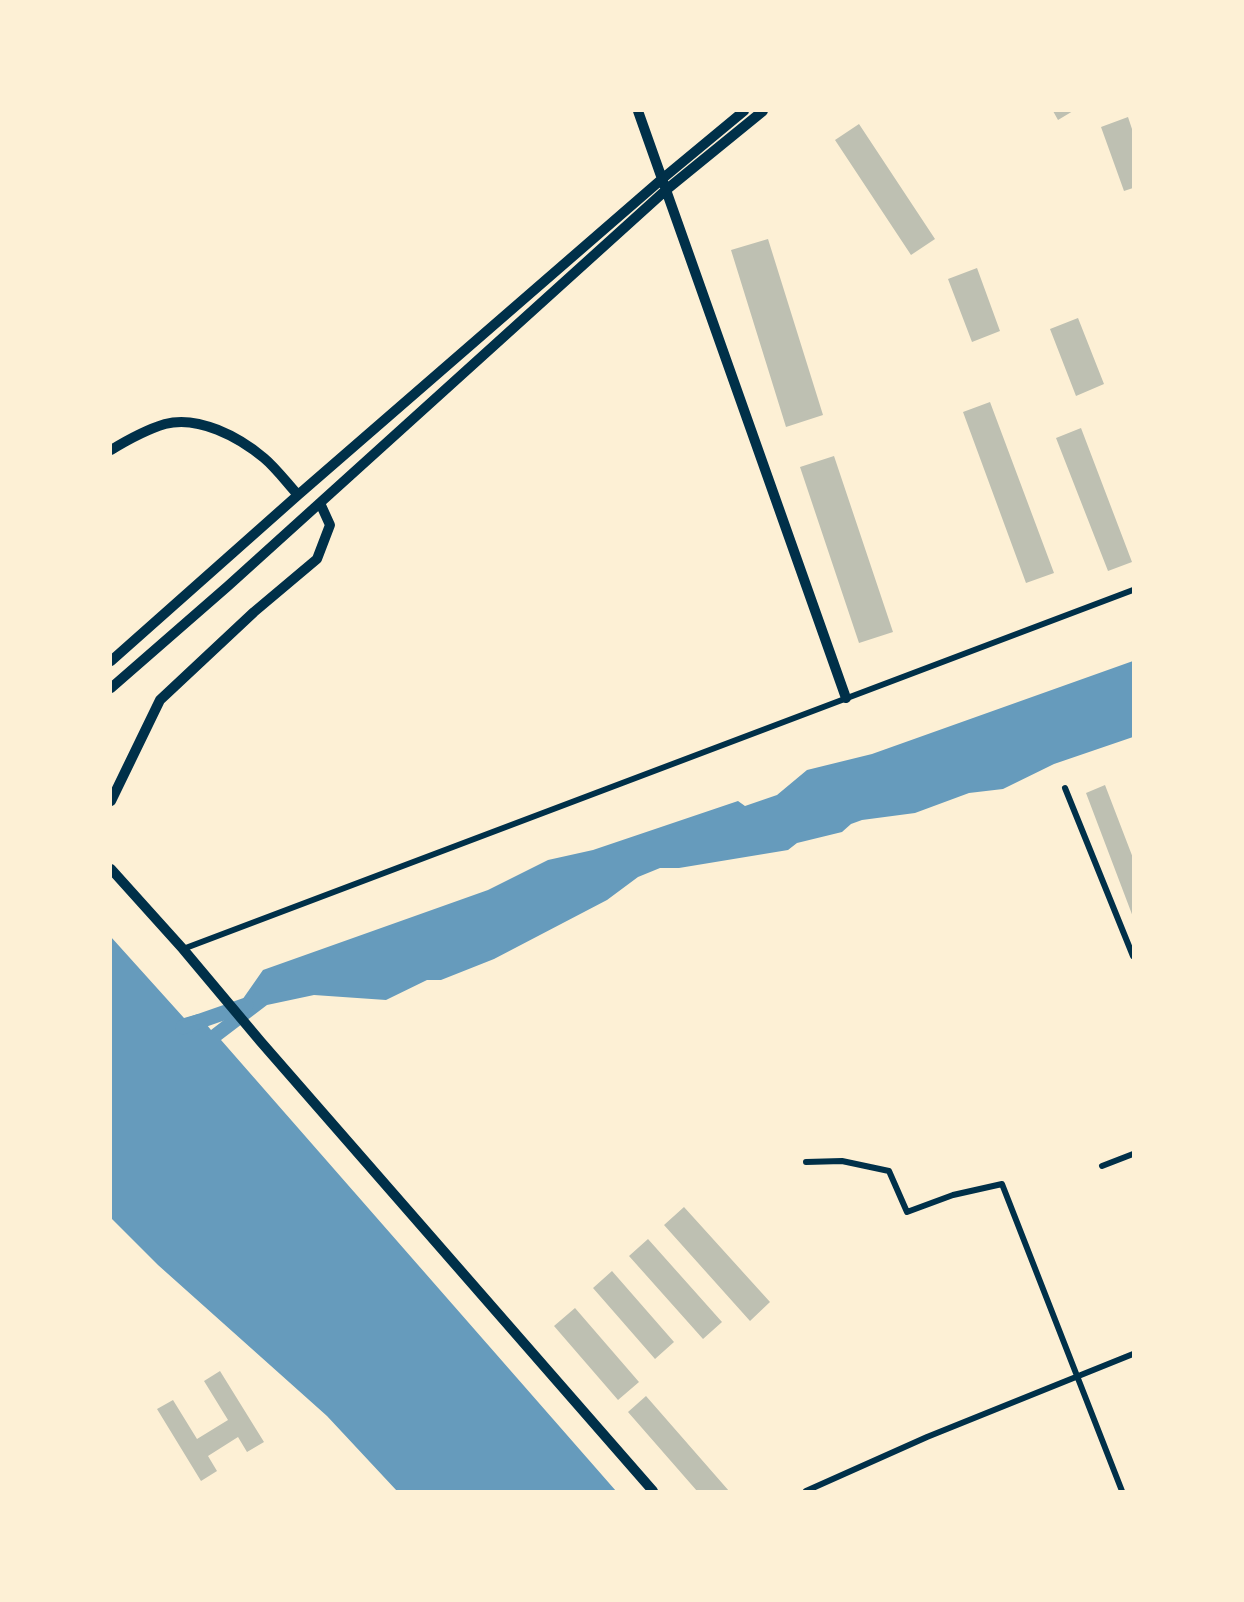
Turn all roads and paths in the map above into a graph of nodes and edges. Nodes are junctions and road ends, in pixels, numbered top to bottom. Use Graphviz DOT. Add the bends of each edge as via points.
graph roads {
  1 [pos="638,111"];
  2 [pos="744,111"];
  3 [pos="763,111"];
  4 [pos="662,179"];
  5 [pos="666,190"];
  6 [pos="111,450"];
  7 [pos="298,495"];
  8 [pos="320,503"];
  9 [pos="1133,590"];
  10 [pos="111,661"];
  11 [pos="111,688"];
  12 [pos="846,698"];
  13 [pos="1065,788"];
  14 [pos="111,801"];
  15 [pos="111,869"];
  16 [pos="183,949"];
  17 [pos="1133,956"];
  18 [pos="1133,1154"];
  19 [pos="806,1162"];
  20 [pos="1102,1166"];
  21 [pos="1133,1354"];
  22 [pos="1077,1376"];
  23 [pos="653,1491"];
  24 [pos="806,1491"];
  25 [pos="1122,1491"];
  1 -- 4 [label="street"];
  2 -- 4 [label="street"];
  3 -- 5 [label="street"];
  4 -- 5 [label="street"];
  4 -- 7 [label="street"];
  5 -- 8 [label="street"];
  5 -- 12 [label="street"];
  6 -- 7 [label="street" via="137,434 168,423 194,422 229,435 264,458"];
  7 -- 10 [label="street"];
  8 -- 11 [label="street"];
  8 -- 14 [label="street" via="330,525 317,560 254,612 160,700"];
  9 -- 12 [label="street"];
  12 -- 16 [label="street"];
  13 -- 17 [label="street"];
  15 -- 16 [label="street"];
  16 -- 23 [label="street"];
  18 -- 20 [label="street"];
  19 -- 22 [label="street" via="842,1161 889,1172 907,1212 953,1195 1002,1184"];
  21 -- 22 [label="street"];
  22 -- 24 [label="street"];
  22 -- 25 [label="street"];
}
